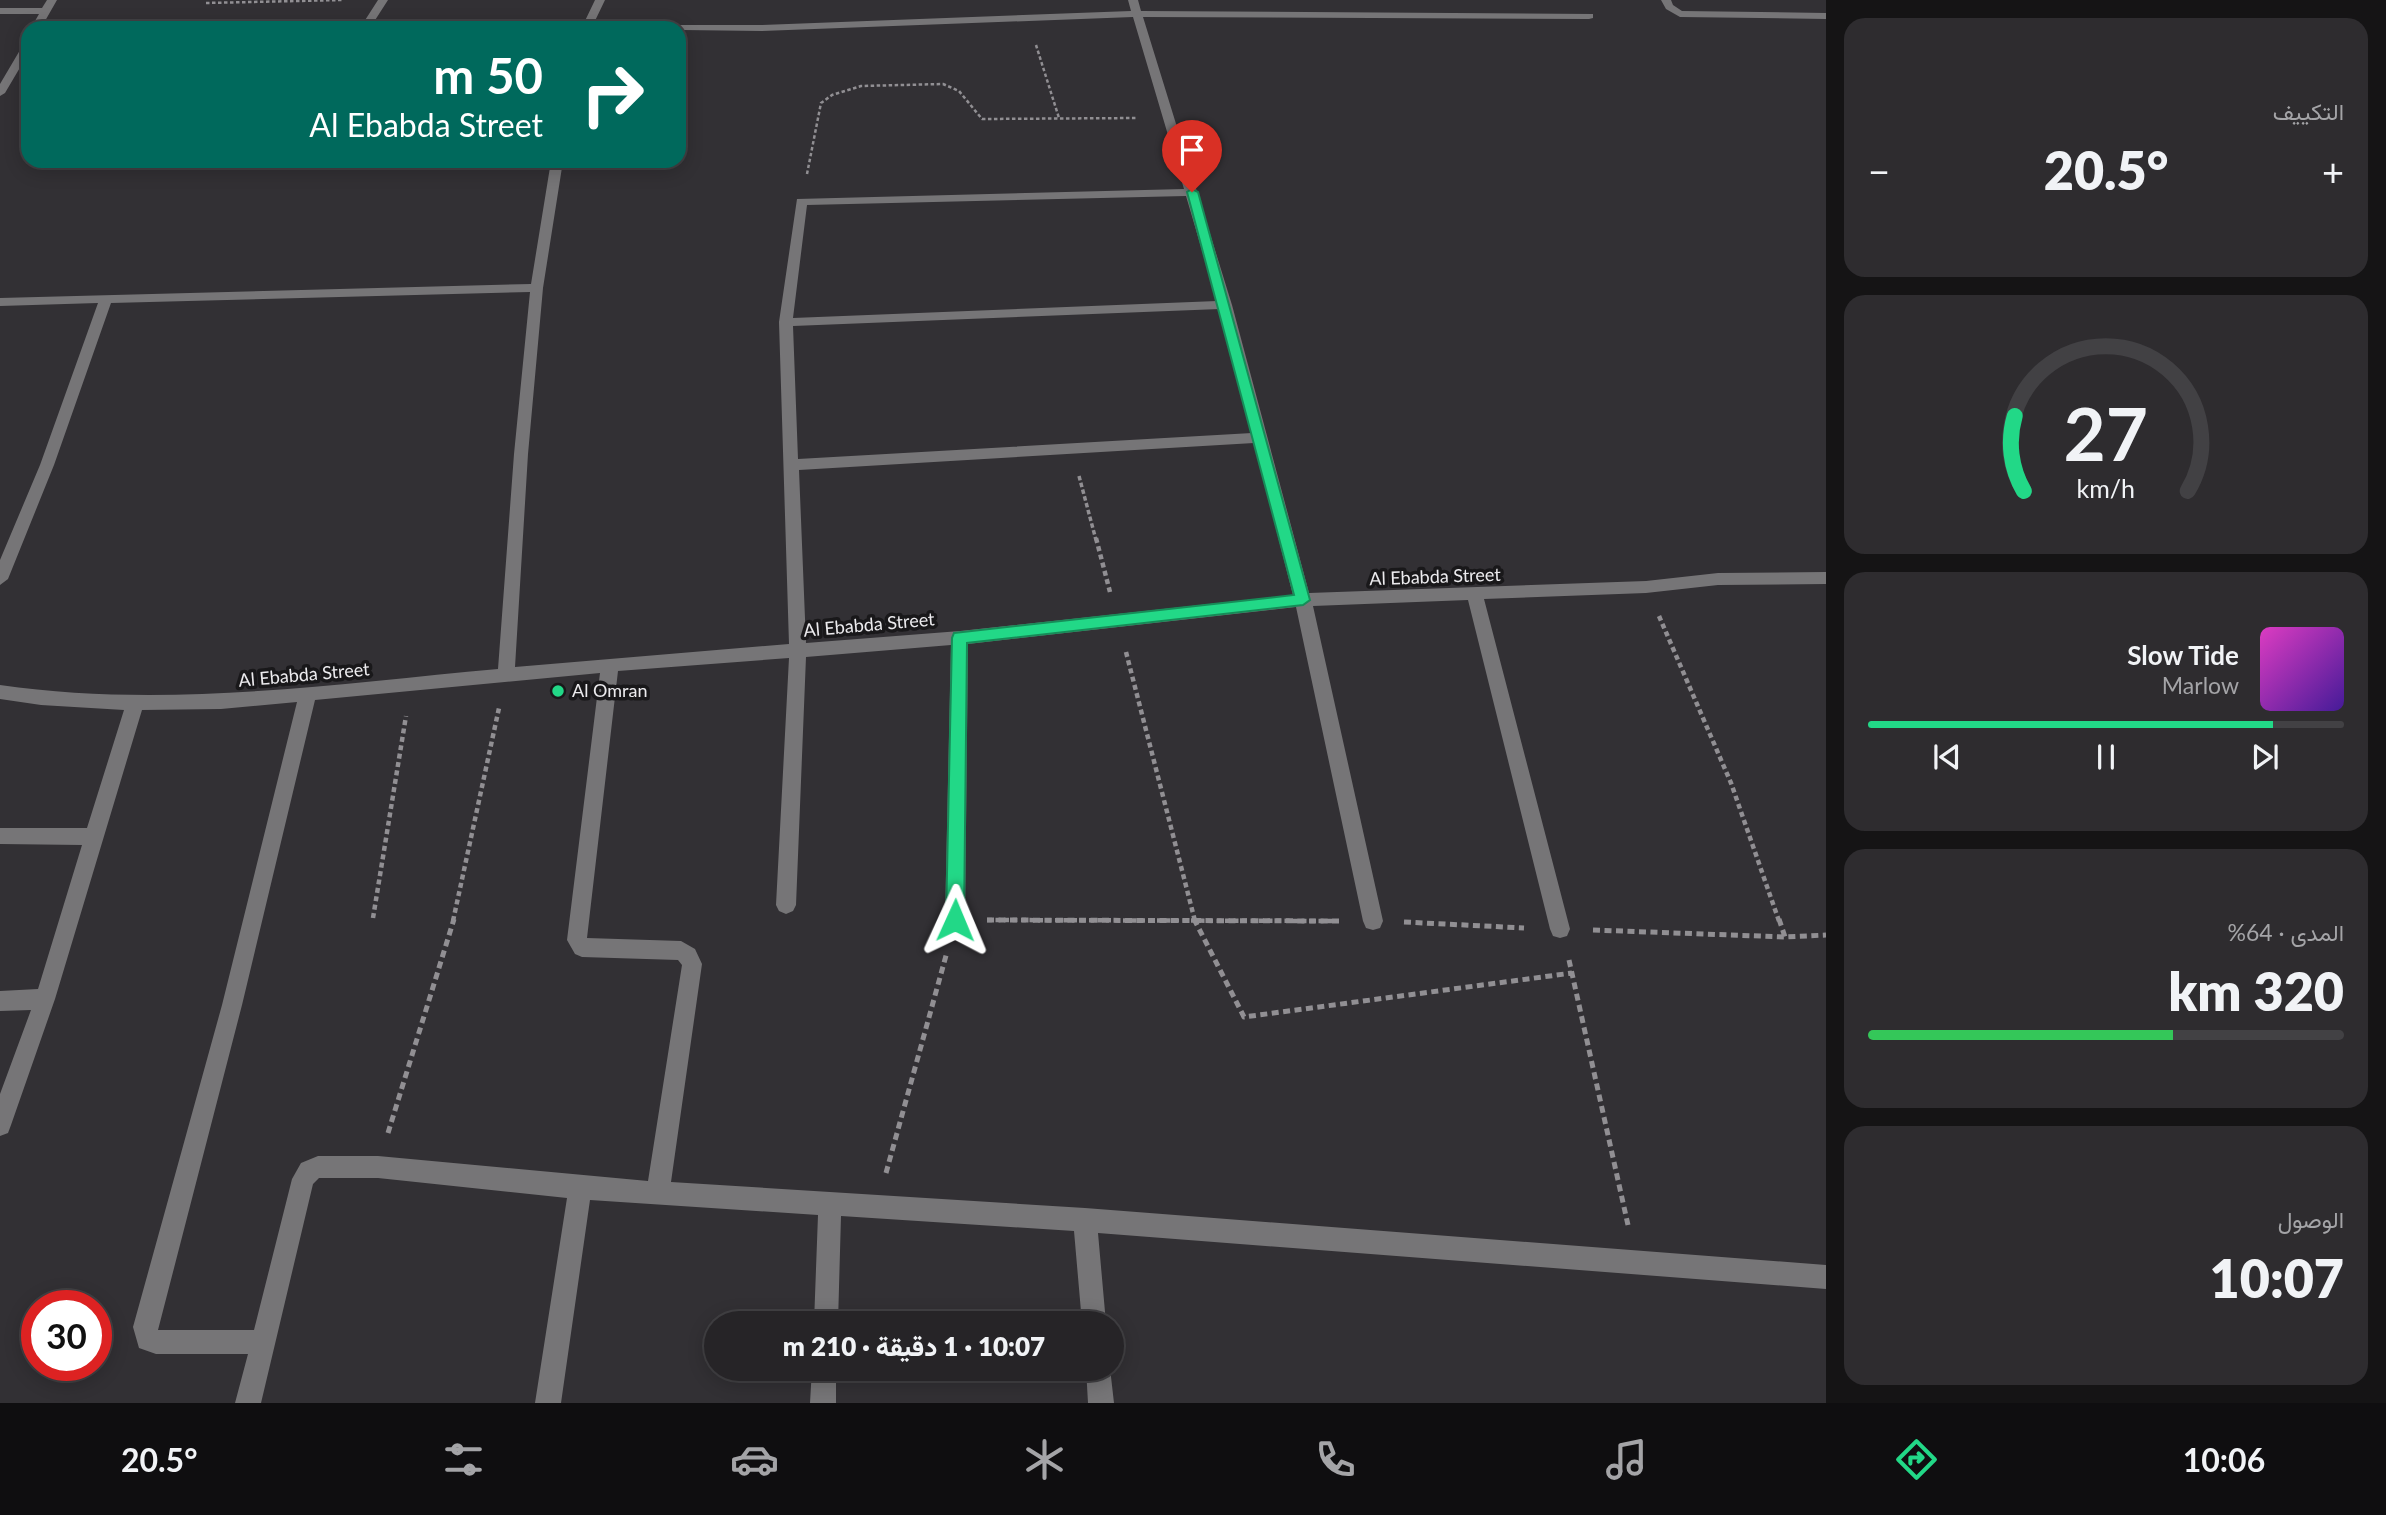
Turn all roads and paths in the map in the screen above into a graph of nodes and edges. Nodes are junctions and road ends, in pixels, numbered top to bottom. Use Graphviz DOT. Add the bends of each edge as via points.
graph roads {
  1 [pos="52,0"];
  2 [pos="342,0"];
  3 [pos="383,0"];
  4 [pos="600,0"];
  5 [pos="1133,0"];
  6 [pos="1666,0"];
  7 [pos="206,3"];
  8 [pos="0,11"];
  9 [pos="45,11"];
  10 [pos="1139,14"];
  11 [pos="1039,16"];
  12 [pos="1589,16"];
  13 [pos="1826,16"];
  14 [pos="40,21"];
  15 [pos="370,21"];
  16 [pos="590,21"];
  17 [pos="686,28"];
  18 [pos="21,57"];
  19 [pos="16,65"];
  20 [pos="0,66"];
  21 [pos="0,93"];
  22 [pos="1059,118"];
  23 [pos="1170,118"];
  24 [pos="556,168"];
  25 [pos="1192,192"];
  26 [pos="801,202"];
  27 [pos="537,288"];
  28 [pos="105,301"];
  29 [pos="0,302"];
  30 [pos="1224,305"];
  31 [pos="786,322"];
  32 [pos="1258,438"];
  33 [pos="1071,447"];
  34 [pos="791,465"];
  35 [pos="1826,578"];
  36 [pos="0,579"];
  37 [pos="1646,587"];
  38 [pos="1475,595"];
  39 [pos="1303,600"];
  40 [pos="1118,620"];
  41 [pos="960,638"];
  42 [pos="798,650"];
  43 [pos="610,665"];
  44 [pos="506,674"];
  45 [pos="412,684"];
  46 [pos="0,692"];
  47 [pos="309,694"];
  48 [pos="135,703"];
  49 [pos="0,836"];
  50 [pos="94,837"];
  51 [pos="786,905"];
  52 [pos="373,918"];
  53 [pos="1194,919"];
  54 [pos="955,920"];
  55 [pos="1373,921"];
  56 [pos="1560,929"];
  57 [pos="1826,935"];
  58 [pos="1785,937"];
  59 [pos="45,999"];
  60 [pos="0,1002"];
  61 [pos="0,1125"];
  62 [pos="377,1167"];
  63 [pos="580,1188"];
  64 [pos="658,1193"];
  65 [pos="830,1204"];
  66 [pos="877,1207"];
  67 [pos="1085,1220"];
  68 [pos="1637,1262"];
  69 [pos="1826,1277"];
  70 [pos="826,1311"];
  71 [pos="1093,1311"];
  72 [pos="262,1342"];
  73 [pos="824,1381"];
  74 [pos="1099,1381"];
  75 [pos="248,1403"];
  76 [pos="548,1403"];
  77 [pos="823,1403"];
  78 [pos="1101,1403"];
  1 -- 9 [label="street"];
  2 -- 7 [label="path"];
  3 -- 15 [label="street"];
  4 -- 16 [label="street"];
  5 -- 10 [label="street"];
  6 -- 13 [label="street" via="1669,8 1680,14"];
  8 -- 9 [label="street"];
  9 -- 14 [label="street"];
  10 -- 11 [label="street"];
  10 -- 12 [label="street"];
  10 -- 23 [label="street"];
  11 -- 17 [label="street"];
  11 -- 22 [label="path" via="1033,36"];
  18 -- 19 [label="street"];
  19 -- 20 [label="street"];
  19 -- 21 [label="street"];
  22 -- 23 [label="path"];
  22 -- 26 [label="path" via="982,119 973,113 965,93 943,84 842,90 821,103"];
  23 -- 25 [label="street"];
  24 -- 27 [label="street"];
  25 -- 26 [label="street"];
  25 -- 30 [label="street"];
  26 -- 31 [label="street"];
  27 -- 28 [label="street"];
  27 -- 44 [label="street"];
  28 -- 29 [label="street"];
  28 -- 36 [label="street" via="47,466"];
  30 -- 31 [label="street"];
  30 -- 32 [label="street"];
  31 -- 34 [label="street"];
  32 -- 33 [label="street"];
  32 -- 39 [label="street"];
  33 -- 34 [label="street"];
  33 -- 40 [label="path"];
  34 -- 42 [label="street"];
  35 -- 37 [label="street, Al Ebabda Street" via="1718,579"];
  37 -- 38 [label="street, Al Ebabda Street"];
  37 -- 58 [label="path" via="1731,783"];
  38 -- 39 [label="street, Al Ebabda Street"];
  38 -- 56 [label="street"];
  39 -- 40 [label="street, Al Ebabda Street"];
  39 -- 55 [label="street"];
  40 -- 41 [label="street, Al Ebabda Street"];
  40 -- 53 [label="path"];
  41 -- 42 [label="street, Al Ebabda Street"];
  41 -- 54 [label="street"];
  42 -- 43 [label="street, Al Ebabda Street"];
  42 -- 51 [label="street"];
  43 -- 44 [label="street, Al Ebabda Street"];
  43 -- 64 [label="street" via="578,940 582,947 681,951 692,964"];
  44 -- 45 [label="street, Al Ebabda Street"];
  44 -- 62 [label="path" via="454,918"];
  45 -- 47 [label="street, Al Ebabda Street"];
  45 -- 52 [label="path"];
  46 -- 48 [label="street, Al Ebabda Street"];
  47 -- 48 [label="street, Al Ebabda Street"];
  47 -- 72 [label="street" via="145,1327 148,1339 156,1342"];
  48 -- 50 [label="street"];
  49 -- 50 [label="street"];
  50 -- 59 [label="street"];
  53 -- 54 [label="path"];
  53 -- 55 [label="path"];
  53 -- 68 [label="path" via="1244,1017 1572,973"];
  54 -- 66 [label="path"];
  55 -- 56 [label="path"];
  56 -- 58 [label="path"];
  57 -- 58 [label="path"];
  59 -- 60 [label="street"];
  59 -- 61 [label="street"];
  62 -- 63 [label="street"];
  62 -- 72 [label="street" via="318,1167 303,1179"];
  63 -- 64 [label="street"];
  63 -- 76 [label="street"];
  64 -- 65 [label="street"];
  65 -- 66 [label="street"];
  65 -- 70 [label="street"];
  66 -- 67 [label="street"];
  67 -- 68 [label="street"];
  67 -- 71 [label="street"];
  68 -- 69 [label="street"];
  72 -- 75 [label="street"];
  73 -- 77 [label="street"];
  74 -- 78 [label="street"];
}
